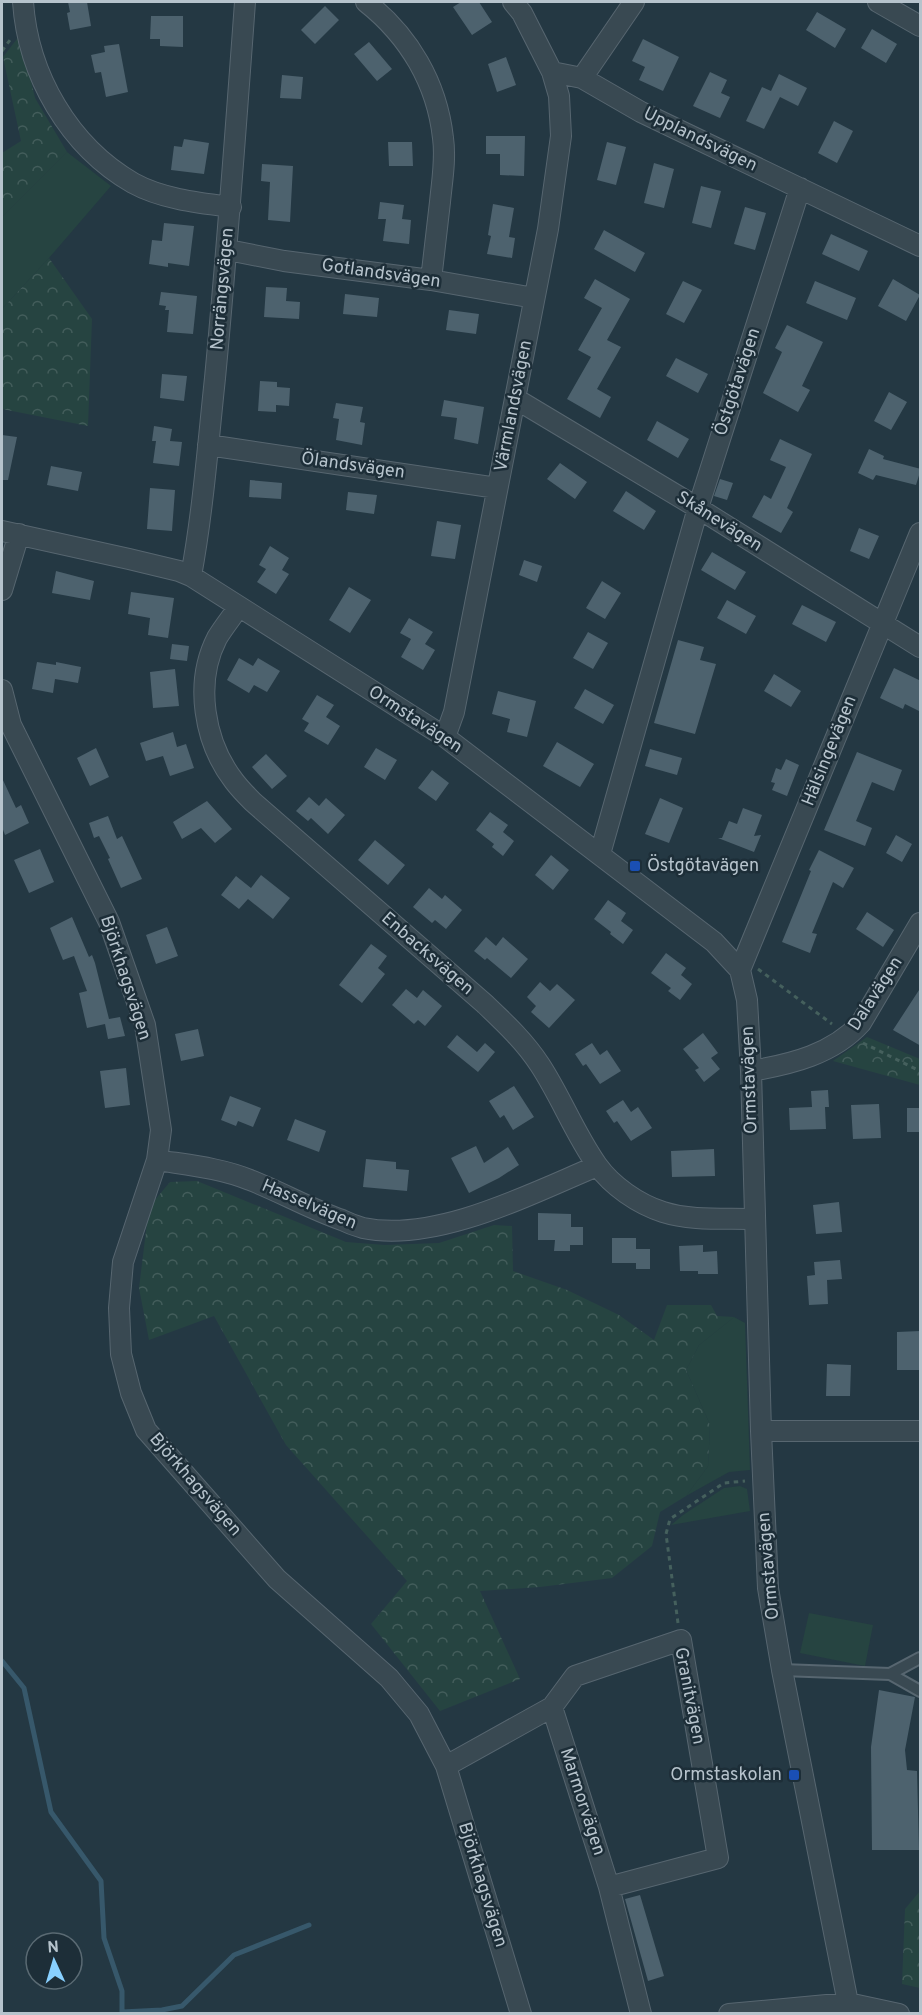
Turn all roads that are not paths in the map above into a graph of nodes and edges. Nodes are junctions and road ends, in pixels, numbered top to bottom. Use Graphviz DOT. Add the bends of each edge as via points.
graph roads {
  1 [pos="23,2"];
  2 [pos="245,2"];
  3 [pos="366,2"];
  4 [pos="513,2"];
  5 [pos="634,2"];
  6 [pos="878,2"];
  7 [pos="921,26"];
  8 [pos="552,72"];
  9 [pos="582,78"];
  10 [pos="800,188"];
  11 [pos="231,207"];
  12 [pos="921,246"];
  13 [pos="228,250"];
  14 [pos="431,280"];
  15 [pos="534,298"];
  16 [pos="516,399"];
  17 [pos="208,445"];
  18 [pos="497,488"];
  19 [pos="698,508"];
  20 [pos="10,533"];
  21 [pos="921,533"];
  22 [pos="191,576"];
  23 [pos="2,590"];
  24 [pos="238,608"];
  25 [pos="883,624"];
  26 [pos="921,647"];
  27 [pos="2,690"];
  28 [pos="445,737"];
  29 [pos="600,854"];
  30 [pos="921,923"];
  31 [pos="742,964"];
  32 [pos="751,1071"];
  33 [pos="157,1160"];
  34 [pos="597,1166"];
  35 [pos="754,1219"];
  36 [pos="761,1431"];
  37 [pos="921,1431"];
  38 [pos="921,1658"];
  39 [pos="782,1670"];
  40 [pos="890,1674"];
  41 [pos="921,1691"];
  42 [pos="552,1707"];
  43 [pos="446,1766"];
  44 [pos="609,1887"];
  45 [pos="848,2003"];
  46 [pos="754,2012"];
  47 [pos="521,2013"];
  48 [pos="641,2013"];
  49 [pos="729,2013"];
  50 [pos="899,2013"];
  1 -- 11 [label="street" via="24,22 35,60 51,98 67,125 90,150 134,183 159,194"];
  2 -- 11 [label="street, Norrängsvägen"];
  3 -- 14 [label="street" via="404,38 431,85 439,111 444,139 443,172"];
  4 -- 8 [label="street"];
  5 -- 9 [label="street"];
  6 -- 7 [label="street"];
  8 -- 9 [label="street, Upplandsvägen"];
  8 -- 15 [label="street, Värmlandsvägen" via="559,96 561,136"];
  9 -- 10 [label="street, Upplandsvägen" via="641,112"];
  10 -- 12 [label="street, Upplandsvägen"];
  10 -- 19 [label="street, Östgötavägen"];
  11 -- 13 [label="street, Norrängsvägen"];
  13 -- 14 [label="street, Gotlandsvägen"];
  13 -- 17 [label="street, Norrängsvägen"];
  14 -- 15 [label="street, Gotlandsvägen"];
  15 -- 16 [label="street, Värmlandsvägen"];
  16 -- 18 [label="street, Värmlandsvägen"];
  16 -- 19 [label="street, Skånevägen"];
  17 -- 18 [label="street, Ölandsvägen"];
  17 -- 22 [label="street, Norrängsvägen"];
  18 -- 28 [label="street, Värmlandsvägen" via="454,712"];
  19 -- 25 [label="street, Skånevägen"];
  19 -- 29 [label="street, Östgötavägen"];
  20 -- 22 [label="street, Ormstavägen"];
  20 -- 23 [label="street"];
  21 -- 25 [label="street, Hälsingevägen"];
  22 -- 24 [label="street, Ormstavägen"];
  24 -- 28 [label="street, Ormstavägen"];
  24 -- 34 [label="street, Enbacksvägen" via="217,638 206,667 206,715 223,764 252,802 520,1037 541,1066"];
  25 -- 26 [label="street, Skånevägen"];
  25 -- 31 [label="street, Hälsingevägen"];
  27 -- 33 [label="street, Björkhagsvägen" via="11,725 109,922 145,1025 161,1130"];
  28 -- 29 [label="street, Ormstavägen"];
  29 -- 31 [label="street, Ormstavägen"];
  30 -- 32 [label="street, Dalavägen" via="861,1023 849,1036 828,1049 786,1065"];
  31 -- 32 [label="street, Ormstavägen"];
  32 -- 35 [label="street, Ormstavägen"];
  33 -- 34 [label="street, Hasselvägen" via="248,1179 363,1228 396,1230 440,1226 483,1213"];
  33 -- 43 [label="street, Björkhagsvägen" via="123,1262 118,1308 122,1354 131,1393 146,1430 277,1579 389,1678 419,1714"];
  34 -- 35 [label="street, Enbacksvägen" via="619,1188 665,1213"];
  35 -- 36 [label="street, Ormstavägen"];
  36 -- 37 [label="street"];
  36 -- 39 [label="street, Ormstavägen" via="768,1588"];
  38 -- 40 [label="lane"];
  39 -- 40 [label="lane"];
  39 -- 45 [label="street, Ormstavägen"];
  40 -- 41 [label="lane"];
  42 -- 43 [label="street"];
  42 -- 44 [label="street, Marmorvägen"];
  42 -- 44 [label="street, Granitvägen" via="575,1676 681,1640 718,1858"];
  43 -- 47 [label="street, Björkhagsvägen"];
  44 -- 48 [label="street, Marmorvägen"];
  45 -- 46 [label="street"];
  45 -- 50 [label="street"];
  46 -- 49 [label="street"];
}
